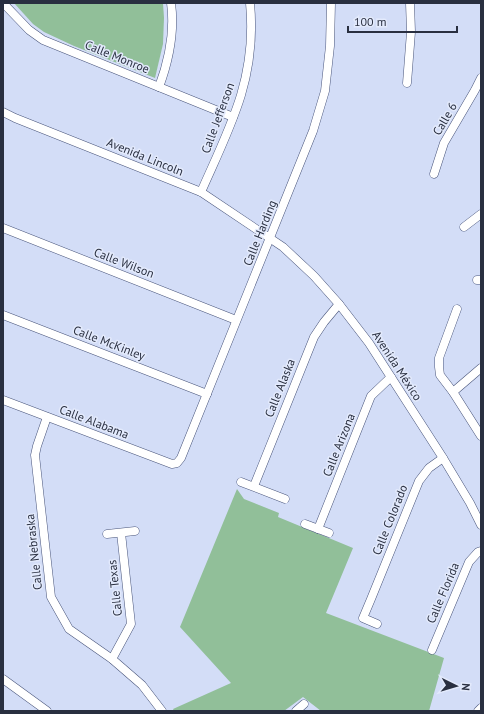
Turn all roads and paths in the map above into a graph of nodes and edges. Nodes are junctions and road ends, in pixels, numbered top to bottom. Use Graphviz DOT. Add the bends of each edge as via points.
graph roads {
  1 [pos="3,3"];
  2 [pos="171,3"];
  3 [pos="250,3"];
  4 [pos="331,3"];
  5 [pos="410,3"];
  6 [pos="481,78"];
  7 [pos="407,84"];
  8 [pos="159,87"];
  9 [pos="3,112"];
  10 [pos="233,117"];
  11 [pos="434,174"];
  12 [pos="202,192"];
  13 [pos="481,214"];
  14 [pos="464,227"];
  15 [pos="3,228"];
  16 [pos="271,238"];
  17 [pos="339,304"];
  18 [pos="457,309"];
  19 [pos="3,314"];
  20 [pos="236,320"];
  21 [pos="481,368"];
  22 [pos="391,377"];
  23 [pos="453,392"];
  24 [pos="207,394"];
  25 [pos="3,400"];
  26 [pos="47,417"];
  27 [pos="481,436"];
  28 [pos="443,458"];
  29 [pos="177,462"];
  30 [pos="241,482"];
  31 [pos="254,486"];
  32 [pos="285,499"];
  33 [pos="305,524"];
  34 [pos="481,525"];
  35 [pos="318,529"];
  36 [pos="135,531"];
  37 [pos="121,533"];
  38 [pos="329,533"];
  39 [pos="107,534"];
  40 [pos="481,551"];
  41 [pos="377,624"];
  42 [pos="432,650"];
  43 [pos="112,660"];
  44 [pos="3,679"];
  45 [pos="304,704"];
  46 [pos="481,708"];
  47 [pos="47,711"];
  48 [pos="162,711"];
  49 [pos="296,711"];
  50 [pos="478,711"];
  1 -- 8 [label="street, Calle Monroe" via="42,40"];
  2 -- 8 [label="street" via="171,42"];
  3 -- 10 [label="street, Calle Jefferson" via="250,51 241,94"];
  4 -- 16 [label="street, Calle Harding" via="325,91 313,131"];
  5 -- 7 [label="street" via="411,32"];
  6 -- 11 [label="street, Calle 6" via="444,143"];
  8 -- 10 [label="street, Calle Monroe"];
  9 -- 12 [label="street, Avenida Lincoln"];
  10 -- 12 [label="street, Calle Jefferson"];
  12 -- 16 [label="street, Avenida Lincoln"];
  13 -- 14 [label="street"];
  15 -- 20 [label="street, Calle Wilson"];
  16 -- 17 [label="street, Avenida México" via="295,257"];
  16 -- 20 [label="street, Calle Harding"];
  17 -- 22 [label="street, Avenida México" via="370,343"];
  17 -- 31 [label="street, Calle Alaska" via="314,337"];
  18 -- 23 [label="street" via="439,358 440,374"];
  19 -- 24 [label="street, Calle McKinley"];
  20 -- 24 [label="street, Calle Harding"];
  21 -- 23 [label="street"];
  22 -- 28 [label="street, Avenida México"];
  22 -- 35 [label="street, Calle Arizona" via="371,396"];
  23 -- 27 [label="street"];
  24 -- 29 [label="street, Calle Harding" via="181,458"];
  25 -- 26 [label="street, Calle Alabama"];
  26 -- 29 [label="street, Calle Alabama" via="172,464"];
  26 -- 43 [label="street, Calle Nebraska" via="35,455 51,597 69,629"];
  28 -- 34 [label="street, Avenida México"];
  28 -- 41 [label="street, Calle Colorado" via="429,468 419,481 363,618"];
  30 -- 31 [label="street"];
  31 -- 32 [label="street"];
  33 -- 35 [label="street"];
  35 -- 38 [label="street"];
  36 -- 37 [label="street"];
  37 -- 39 [label="street"];
  37 -- 43 [label="street, Calle Texas" via="131,624"];
  40 -- 42 [label="street, Calle Florida" via="469,562"];
  43 -- 48 [label="street, Calle Nebraska" via="142,685"];
  44 -- 47 [label="street"];
  45 -- 49 [label="street"];
  46 -- 50 [label="street"];
}
